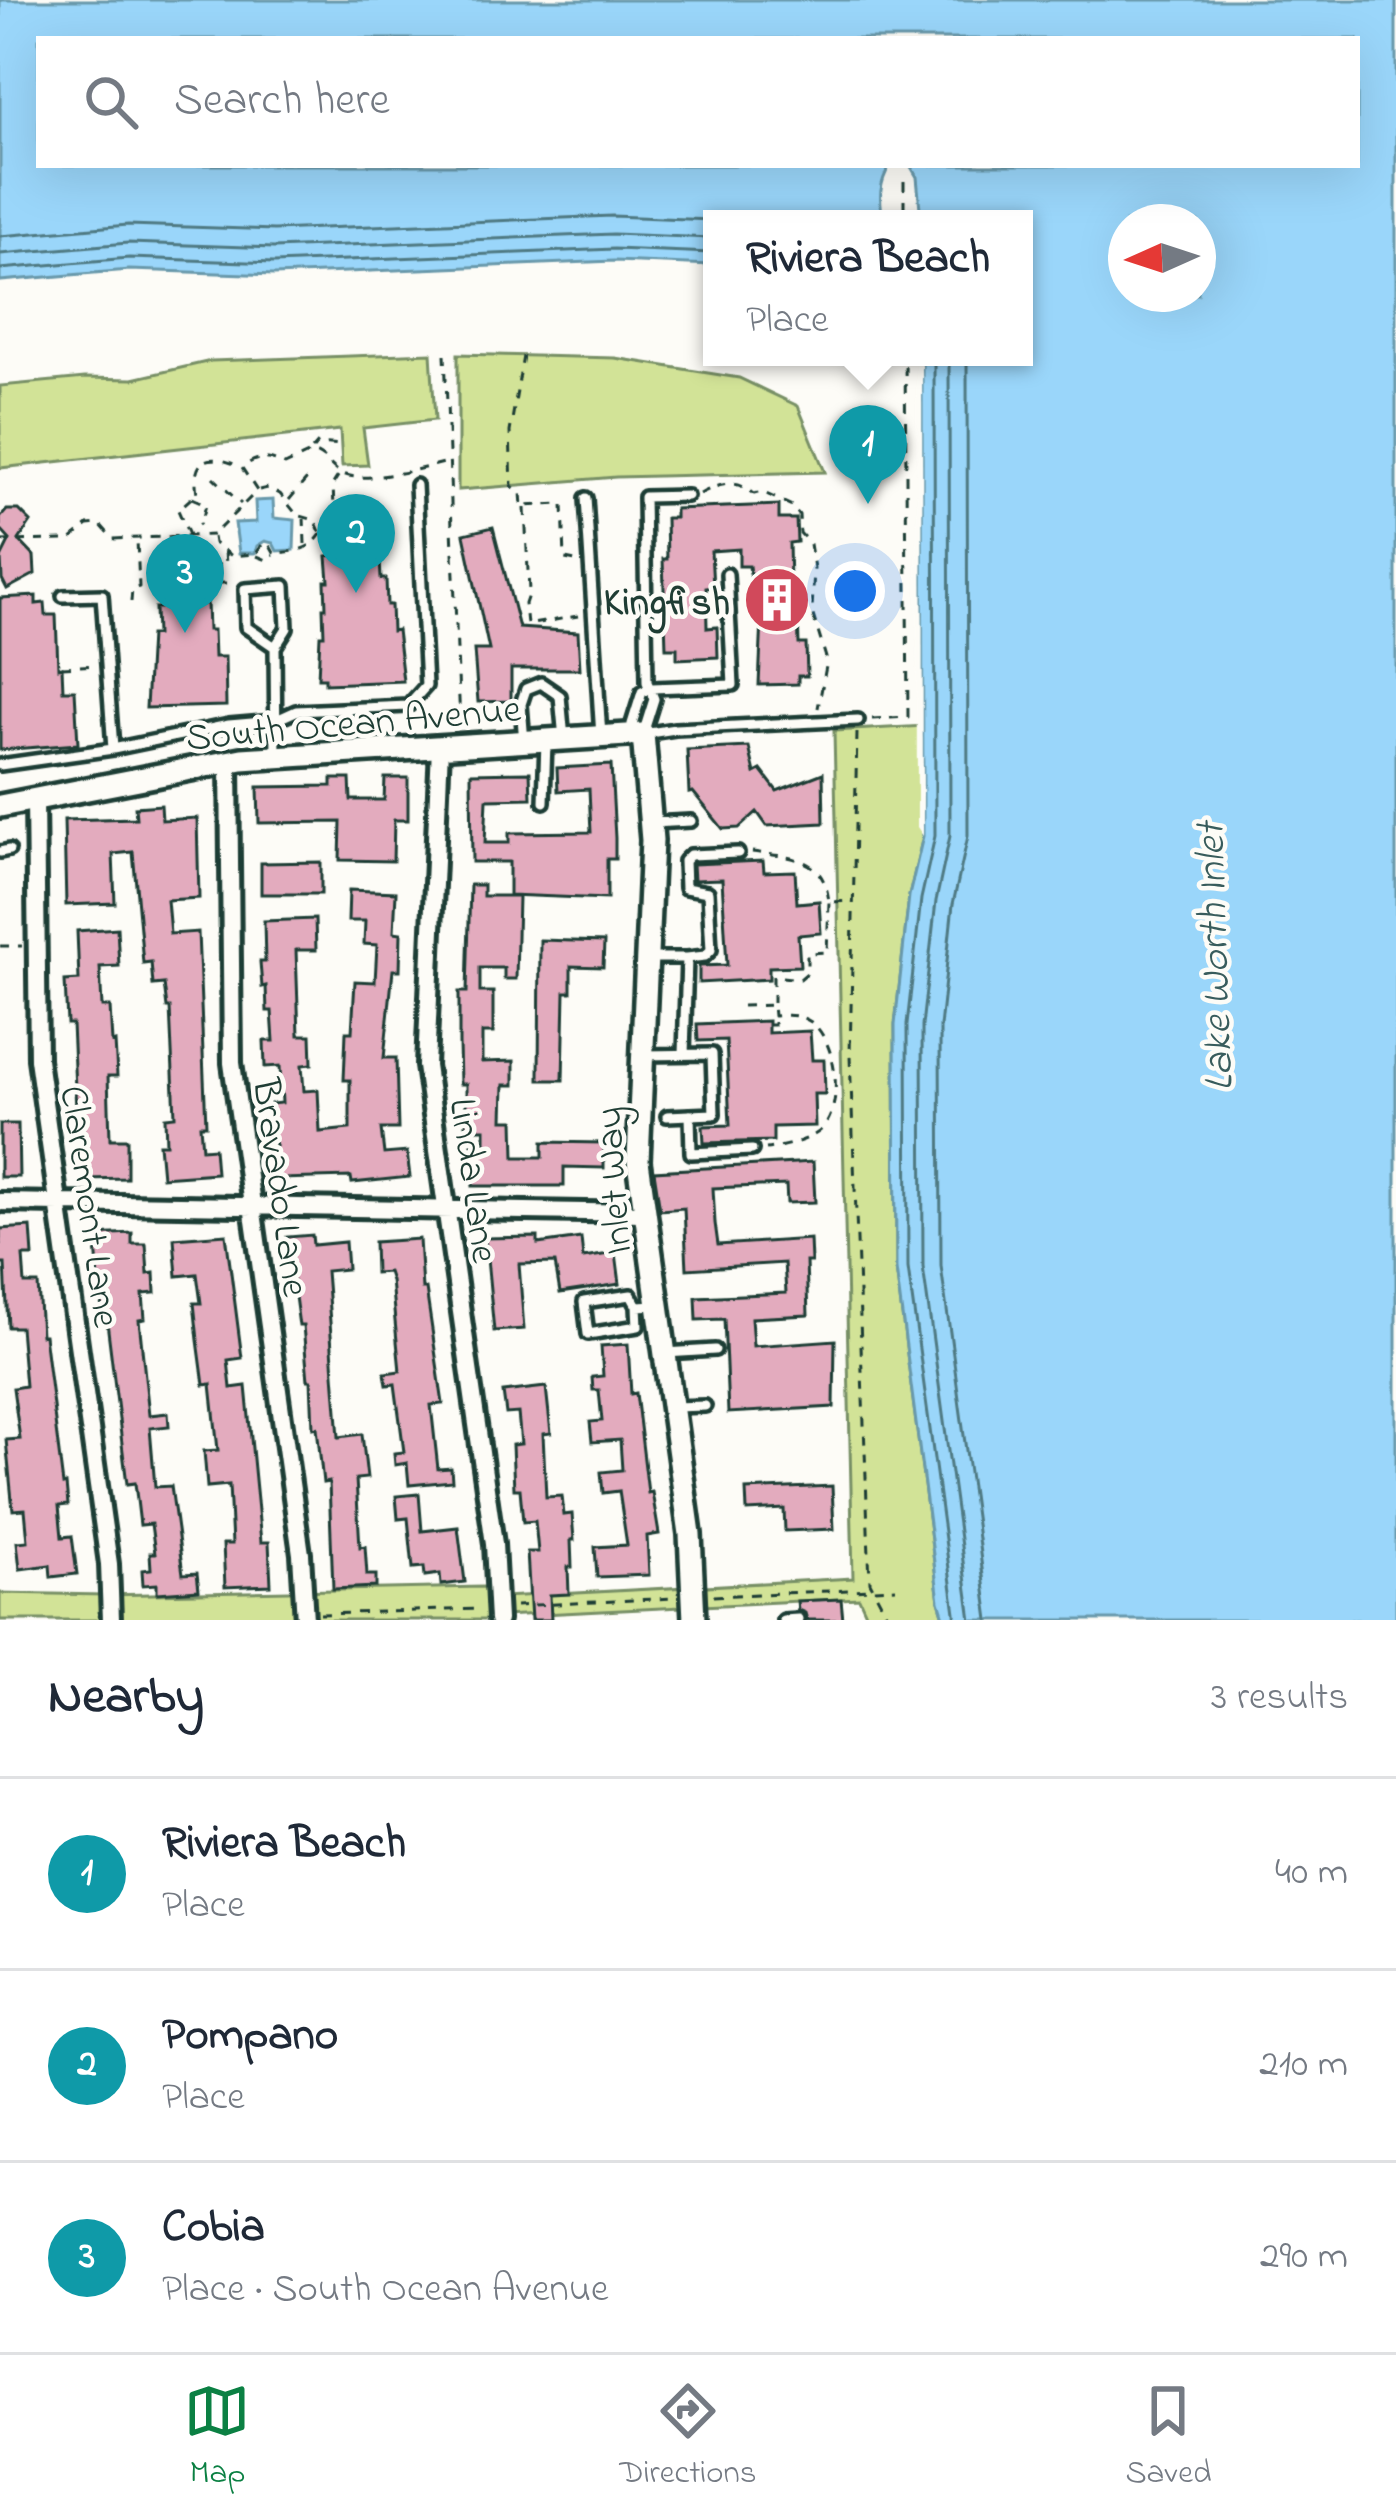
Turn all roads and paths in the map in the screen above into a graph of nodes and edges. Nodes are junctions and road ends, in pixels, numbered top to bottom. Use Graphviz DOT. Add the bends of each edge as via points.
graph roads {
  1 [pos="904,181"];
  2 [pos="904,210"];
  3 [pos="445,354"];
  4 [pos="523,356"];
  5 [pos="905,366"];
  6 [pos="341,445"];
  7 [pos="312,452"];
  8 [pos="448,462"];
  9 [pos="242,467"];
  10 [pos="340,472"];
  11 [pos="312,473"];
  12 [pos="213,477"];
  13 [pos="416,485"];
  14 [pos="257,491"];
  15 [pos="687,496"];
  16 [pos="190,498"];
  17 [pos="586,498"];
  18 [pos="287,501"];
  19 [pos="242,505"];
  20 [pos="525,506"];
  21 [pos="304,516"];
  22 [pos="187,525"];
  23 [pos="198,525"];
  24 [pos="320,534"];
  25 [pos="213,535"];
  26 [pos="189,536"];
  27 [pos="199,536"];
  28 [pos="137,538"];
  29 [pos="0,541"];
  30 [pos="306,548"];
  31 [pos="225,550"];
  32 [pos="274,553"];
  33 [pos="256,554"];
  34 [pos="570,562"];
  35 [pos="728,574"];
  36 [pos="226,583"];
  37 [pos="63,596"];
  38 [pos="130,602"];
  39 [pos="574,616"];
  40 [pos="275,647"];
  41 [pos="107,664"];
  42 [pos="62,668"];
  43 [pos="652,688"];
  44 [pos="818,710"];
  45 [pos="857,720"];
  46 [pos="274,722"];
  47 [pos="460,730"];
  48 [pos="643,734"];
  49 [pos="601,737"];
  50 [pos="545,741"];
  51 [pos="440,747"];
  52 [pos="112,749"];
  53 [pos="276,757"];
  54 [pos="230,761"];
  55 [pos="0,765"];
  56 [pos="35,799"];
  57 [pos="544,802"];
  58 [pos="0,806"];
  59 [pos="691,821"];
  60 [pos="651,824"];
  61 [pos="738,853"];
  62 [pos="853,901"];
  63 [pos="830,902"];
  64 [pos="37,945"];
  65 [pos="0,946"];
  66 [pos="646,958"];
  67 [pos="687,958"];
  68 [pos="773,1005"];
  69 [pos="742,1006"];
  70 [pos="775,1016"];
  71 [pos="768,1025"];
  72 [pos="685,1054"];
  73 [pos="642,1055"];
  74 [pos="850,1077"];
  75 [pos="833,1078"];
  76 [pos="690,1115"];
  77 [pos="667,1116"];
  78 [pos="752,1150"];
  79 [pos="0,1202"];
  80 [pos="58,1203"];
  81 [pos="252,1207"];
  82 [pos="447,1210"];
  83 [pos="645,1213"];
  84 [pos="647,1306"];
  85 [pos="715,1350"];
  86 [pos="664,1353"];
  87 [pos="705,1406"];
  88 [pos="672,1407"];
  89 [pos="896,1588"];
  90 [pos="874,1589"];
  91 [pos="693,1597"];
  92 [pos="498,1614"];
  93 [pos="304,1617"];
  94 [pos="798,1619"];
  95 [pos="111,1620"];
  96 [pos="694,1620"];
  97 [pos="783,1620"];
  98 [pos="890,1620"];
  1 -- 2 [label="path"];
  3 -- 8 [label="path"];
  4 -- 20 [label="path" via="510,432 512,486"];
  5 -- 45 [label="path" via="908,717"];
  6 -- 7 [label="path" via="318,443"];
  7 -- 9 [label="path" via="285,465 268,458"];
  7 -- 10 [label="path"];
  8 -- 10 [label="path" via="362,478"];
  8 -- 47 [label="path"];
  9 -- 14 [label="path"];
  9 -- 16 [label="path" via="223,458 203,462"];
  10 -- 24 [label="path" via="333,484 335,534"];
  11 -- 18 [label="path"];
  12 -- 19 [label="path"];
  13 -- 46 [label="lane" via="426,686 408,706 296,711"];
  14 -- 18 [label="path" via="273,489"];
  14 -- 19 [label="path"];
  15 -- 43 [label="lane" via="644,497"];
  15 -- 44 [label="path" via="738,484 799,515 827,662"];
  16 -- 22 [label="path" via="178,510"];
  16 -- 23 [label="path" via="206,504"];
  17 -- 49 [label="lane"];
  18 -- 21 [label="path"];
  19 -- 25 [label="path"];
  20 -- 34 [label="path" via="563,504"];
  20 -- 39 [label="path" via="527,625"];
  21 -- 24 [label="path"];
  21 -- 30 [label="path"];
  22 -- 23 [label="path"];
  22 -- 26 [label="path"];
  23 -- 27 [label="path"];
  24 -- 30 [label="path"];
  25 -- 27 [label="path"];
  25 -- 31 [label="path"];
  26 -- 27 [label="path"];
  26 -- 28 [label="path"];
  28 -- 29 [label="path" via="113,539 100,524 70,540"];
  28 -- 38 [label="path" via="139,587"];
  30 -- 32 [label="path"];
  31 -- 33 [label="path"];
  31 -- 36 [label="path" via="226,564 219,565"];
  32 -- 33 [label="path" via="267,560"];
  32 -- 33 [label="path" via="269,544"];
  35 -- 43 [label="lane" via="733,685"];
  37 -- 41 [label="lane" via="103,595"];
  40 -- 40 [label="lane" via="287,628 285,586 245,590 246,627"];
  40 -- 46 [label="lane"];
  41 -- 42 [label="path"];
  41 -- 52 [label="lane"];
  43 -- 48 [label="lane" via="635,706 632,724"];
  45 -- 48 [label="lane"];
  45 -- 62 [label="path"];
  46 -- 52 [label="lane"];
  46 -- 53 [label="lane"];
  48 -- 49 [label="street, South Ocean Avenue"];
  48 -- 60 [label="street, Inlet Way"];
  49 -- 50 [label="street, South Ocean Avenue"];
  50 -- 50 [label="lane" via="560,696 541,683 526,689 521,704"];
  50 -- 51 [label="street, South Ocean Avenue"];
  50 -- 57 [label="lane"];
  51 -- 53 [label="street, South Ocean Avenue"];
  51 -- 82 [label="street, Linda Lane" via="426,1066"];
  52 -- 55 [label="lane"];
  53 -- 54 [label="street, South Ocean Avenue"];
  54 -- 56 [label="street, South Ocean Avenue"];
  54 -- 81 [label="street, Bravado Lane" via="232,1063"];
  56 -- 58 [label="street, South Ocean Avenue"];
  56 -- 64 [label="street, Claremont Lane"];
  59 -- 60 [label="lane"];
  60 -- 66 [label="street, Inlet Way"];
  61 -- 63 [label="path" via="810,864 823,875"];
  61 -- 67 [label="lane" via="686,856 686,888 708,892 712,950"];
  62 -- 63 [label="path"];
  62 -- 74 [label="path"];
  63 -- 68 [label="path" via="827,952 807,953 800,979 773,976"];
  64 -- 65 [label="path"];
  64 -- 80 [label="street, Claremont Lane" via="38,1059"];
  66 -- 67 [label="lane"];
  66 -- 73 [label="street, Inlet Way"];
  67 -- 72 [label="lane"];
  68 -- 69 [label="path"];
  68 -- 70 [label="path"];
  70 -- 71 [label="path"];
  70 -- 75 [label="path" via="816,1026"];
  72 -- 73 [label="lane"];
  72 -- 76 [label="lane" via="713,1059 716,1111"];
  73 -- 83 [label="street, Inlet Way" via="638,1161"];
  74 -- 75 [label="path"];
  74 -- 90 [label="path"];
  75 -- 78 [label="path" via="823,1129"];
  76 -- 77 [label="lane"];
  76 -- 78 [label="lane" via="692,1153"];
  79 -- 80 [label="street"];
  80 -- 81 [label="street"];
  80 -- 95 [label="street, Claremont Lane"];
  81 -- 82 [label="street"];
  81 -- 93 [label="street, Bravado Lane"];
  82 -- 83 [label="street"];
  82 -- 92 [label="street, Linda Lane"];
  83 -- 84 [label="street, Inlet Way"];
  84 -- 84 [label="lane" via="631,1295 584,1302 588,1334 638,1326"];
  84 -- 86 [label="street, Inlet Way"];
  85 -- 86 [label="lane"];
  86 -- 88 [label="street, Inlet Way"];
  87 -- 88 [label="lane"];
  88 -- 91 [label="street, Inlet Way"];
  89 -- 90 [label="path"];
  90 -- 91 [label="path"];
  90 -- 98 [label="path"];
  91 -- 92 [label="path" via="513,1604"];
  91 -- 96 [label="street, Inlet Way"];
  92 -- 93 [label="path"];
  94 -- 97 [label="lane"];
}
